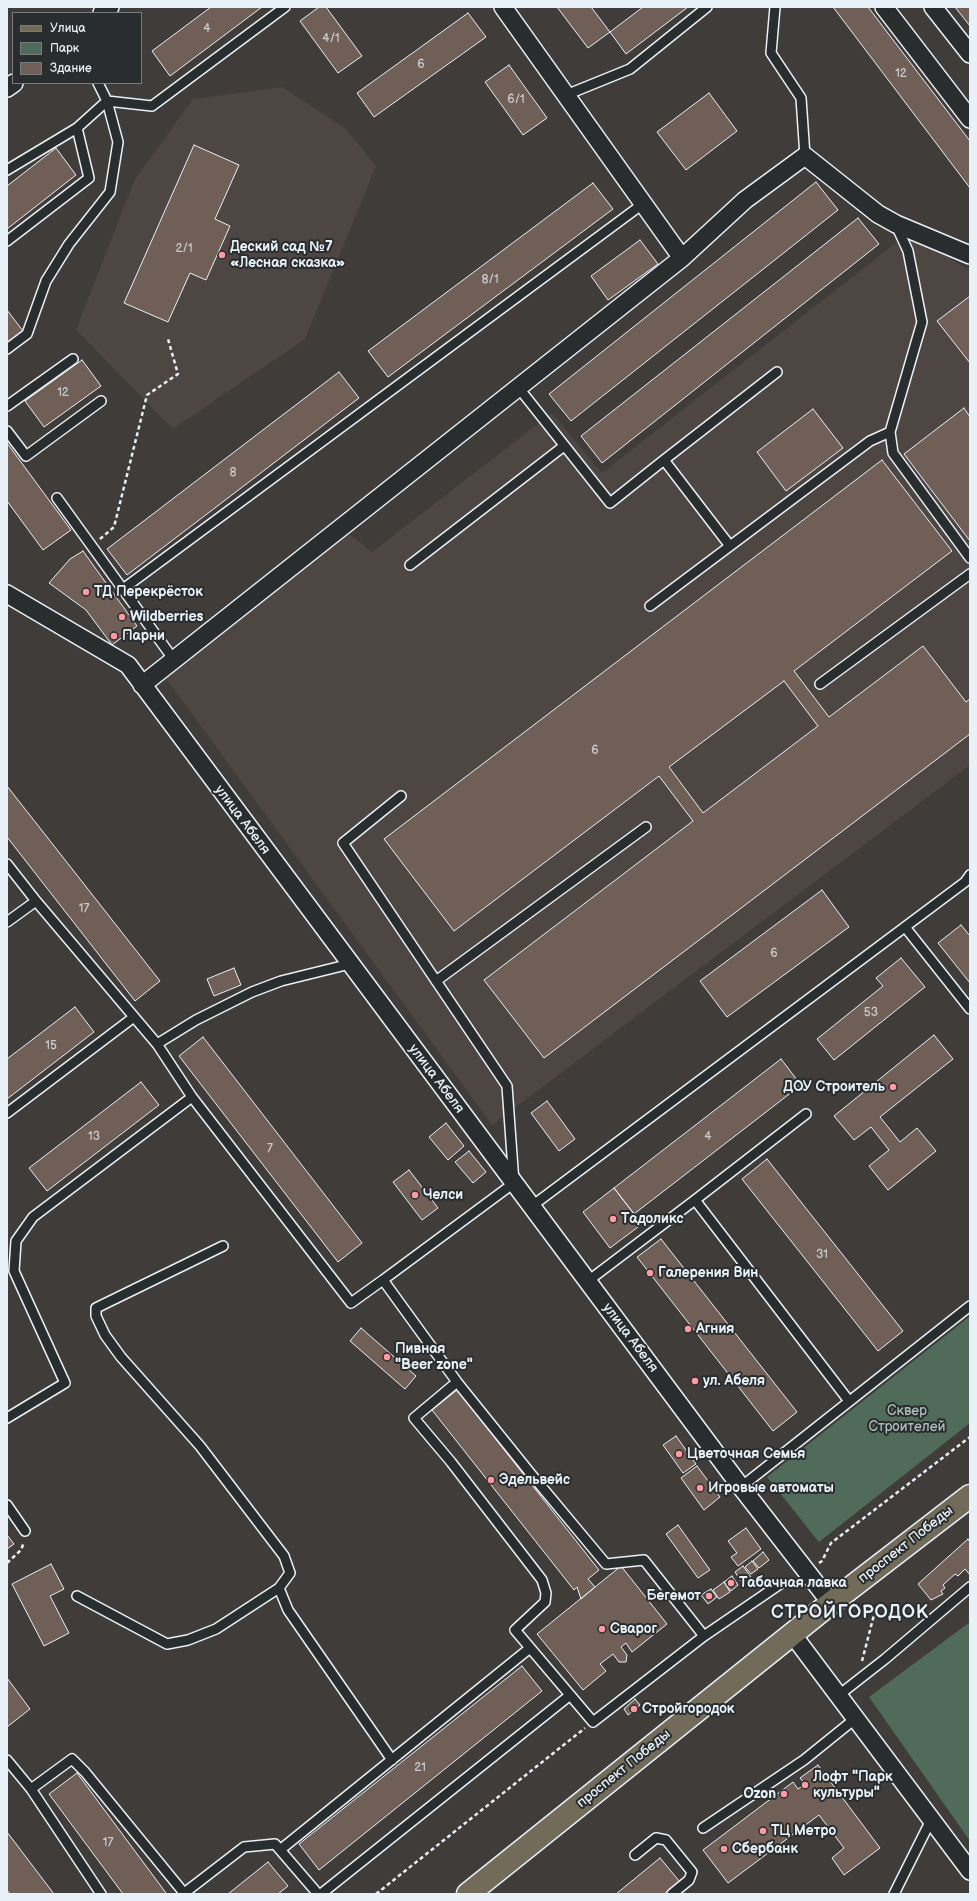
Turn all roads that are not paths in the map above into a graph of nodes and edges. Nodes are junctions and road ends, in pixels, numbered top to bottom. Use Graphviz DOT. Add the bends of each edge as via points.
graph roads {
  1 [pos="285,7"];
  2 [pos="503,7"];
  3 [pos="707,7"];
  4 [pos="775,7"];
  5 [pos="884,7"];
  6 [pos="933,7"];
  7 [pos="970,54"];
  8 [pos="98,84"];
  9 [pos="566,95"];
  10 [pos="107,101"];
  11 [pos="970,119"];
  12 [pos="77,128"];
  13 [pos="805,156"];
  14 [pos="7,170"];
  15 [pos="644,203"];
  16 [pos="896,224"];
  17 [pos="7,241"];
  18 [pos="970,255"];
  19 [pos="682,258"];
  20 [pos="7,349"];
  21 [pos="73,359"];
  22 [pos="777,372"];
  23 [pos="518,388"];
  24 [pos="101,401"];
  25 [pos="7,406"];
  26 [pos="7,431"];
  27 [pos="890,432"];
  28 [pos="564,446"];
  29 [pos="664,460"];
  30 [pos="57,498"];
  31 [pos="730,546"];
  32 [pos="970,558"];
  33 [pos="410,564"];
  34 [pos="970,574"];
  35 [pos="123,589"];
  36 [pos="7,594"];
  37 [pos="650,606"];
  38 [pos="174,660"];
  39 [pos="820,684"];
  40 [pos="142,685"];
  41 [pos="401,796"];
  42 [pos="646,826"];
  43 [pos="7,864"];
  44 [pos="968,881"];
  45 [pos="36,901"];
  46 [pos="7,922"];
  47 [pos="905,927"];
  48 [pos="350,964"];
  49 [pos="436,980"];
  50 [pos="970,1009"];
  51 [pos="134,1017"];
  52 [pos="157,1044"];
  53 [pos="192,1097"];
  54 [pos="7,1113"];
  55 [pos="806,1114"];
  56 [pos="514,1183"];
  57 [pos="695,1200"];
  58 [pos="532,1206"];
  59 [pos="223,1246"];
  60 [pos="383,1280"];
  61 [pos="588,1281"];
  62 [pos="970,1307"];
  63 [pos="458,1382"];
  64 [pos="849,1401"];
  65 [pos="7,1418"];
  66 [pos="741,1487"];
  67 [pos="966,1502"];
  68 [pos="7,1505"];
  69 [pos="25,1531"];
  70 [pos="780,1584"];
  71 [pos="970,1587"];
  72 [pos="279,1588"];
  73 [pos="77,1596"];
  74 [pos="831,1604"];
  75 [pos="793,1635"];
  76 [pos="704,1636"];
  77 [pos="530,1648"];
  78 [pos="569,1696"];
  79 [pos="839,1696"];
  80 [pos="856,1718"];
  81 [pos="7,1760"];
  82 [pos="392,1760"];
  83 [pos="31,1789"];
  84 [pos="931,1820"];
  85 [pos="703,1828"];
  86 [pos="280,1850"];
  87 [pos="635,1855"];
  88 [pos="970,1871"];
  89 [pos="101,1894"];
  90 [pos="184,1894"];
  91 [pos="320,1894"];
  92 [pos="468,1894"];
  93 [pos="672,1894"];
  94 [pos="894,1894"];
  1 -- 10 [label="lane" via="152,106"];
  2 -- 9 [label="street"];
  3 -- 9 [label="lane" via="630,69"];
  4 -- 13 [label="lane" via="771,53 801,98"];
  5 -- 11 [label="street"];
  6 -- 7 [label="street"];
  8 -- 10 [label="lane"];
  9 -- 15 [label="street"];
  10 -- 12 [label="lane"];
  10 -- 20 [label="lane" via="118,142 110,192 65,250 46,281 27,334"];
  12 -- 14 [label="lane"];
  12 -- 17 [label="lane" via="89,178"];
  13 -- 16 [label="street" via="878,214"];
  13 -- 19 [label="street" via="745,200"];
  15 -- 19 [label="street"];
  15 -- 35 [label="lane"];
  16 -- 18 [label="street"];
  16 -- 27 [label="lane" via="908,251 922,322"];
  19 -- 23 [label="street"];
  21 -- 25 [label="lane"];
  22 -- 29 [label="lane"];
  23 -- 28 [label="lane"];
  23 -- 38 [label="street"];
  24 -- 26 [label="lane" via="26,456"];
  27 -- 31 [label="lane" via="870,441"];
  27 -- 32 [label="lane" via="893,453"];
  28 -- 29 [label="lane" via="610,503"];
  28 -- 33 [label="lane"];
  29 -- 31 [label="lane"];
  30 -- 35 [label="lane"];
  31 -- 37 [label="lane"];
  34 -- 39 [label="lane"];
  35 -- 38 [label="lane"];
  36 -- 40 [label="street, улица Абеля" via="128,665"];
  38 -- 40 [label="street"];
  40 -- 48 [label="street, улица Абеля"];
  41 -- 49 [label="lane" via="343,843"];
  42 -- 49 [label="lane"];
  43 -- 45 [label="lane"];
  44 -- 47 [label="lane"];
  45 -- 46 [label="lane"];
  45 -- 51 [label="lane"];
  47 -- 50 [label="lane"];
  47 -- 58 [label="lane"];
  48 -- 52 [label="lane" via="281,981 252,992 196,1020"];
  48 -- 56 [label="street, улица Абеля"];
  49 -- 56 [label="lane" via="507,1086"];
  51 -- 52 [label="lane"];
  51 -- 54 [label="lane"];
  52 -- 53 [label="lane"];
  53 -- 60 [label="lane" via="351,1303"];
  53 -- 65 [label="lane" via="33,1217 16,1241 14,1271 66,1383"];
  55 -- 57 [label="lane"];
  56 -- 58 [label="street, улица Абеля"];
  56 -- 60 [label="lane"];
  57 -- 61 [label="lane"];
  57 -- 64 [label="lane"];
  58 -- 61 [label="street, улица Абеля"];
  59 -- 72 [label="lane" via="96,1308 96,1316 105,1335 121,1357 200,1446 284,1556 290,1573"];
  60 -- 63 [label="lane"];
  61 -- 66 [label="street, улица Абеля"];
  62 -- 64 [label="lane"];
  63 -- 76 [label="lane" via="530,1474 606,1564 644,1560"];
  63 -- 77 [label="lane" via="414,1418 542,1580 546,1593 545,1602 515,1630"];
  64 -- 66 [label="lane"];
  66 -- 74 [label="street, улица Абеля"];
  67 -- 74 [label="main road, проспект Победы"];
  68 -- 69 [label="lane"];
  70 -- 76 [label="lane"];
  71 -- 79 [label="lane"];
  72 -- 73 [label="lane" via="216,1629 188,1640 167,1644"];
  72 -- 82 [label="lane" via="288,1610"];
  74 -- 75 [label="main road, проспект Победы"];
  75 -- 79 [label="street"];
  75 -- 92 [label="main road, проспект Победы"];
  76 -- 78 [label="lane" via="593,1722"];
  77 -- 78 [label="lane"];
  77 -- 82 [label="lane"];
  78 -- 91 [label="lane"];
  79 -- 80 [label="street"];
  80 -- 84 [label="street"];
  80 -- 85 [label="lane" via="804,1760"];
  81 -- 83 [label="lane"];
  82 -- 86 [label="lane"];
  83 -- 89 [label="lane"];
  83 -- 90 [label="lane" via="72,1759"];
  84 -- 88 [label="street"];
  84 -- 94 [label="lane"];
  86 -- 90 [label="lane" via="275,1844 244,1847"];
  86 -- 91 [label="lane"];
  87 -- 93 [label="lane" via="656,1838 666,1840 692,1872 689,1880"];
}
